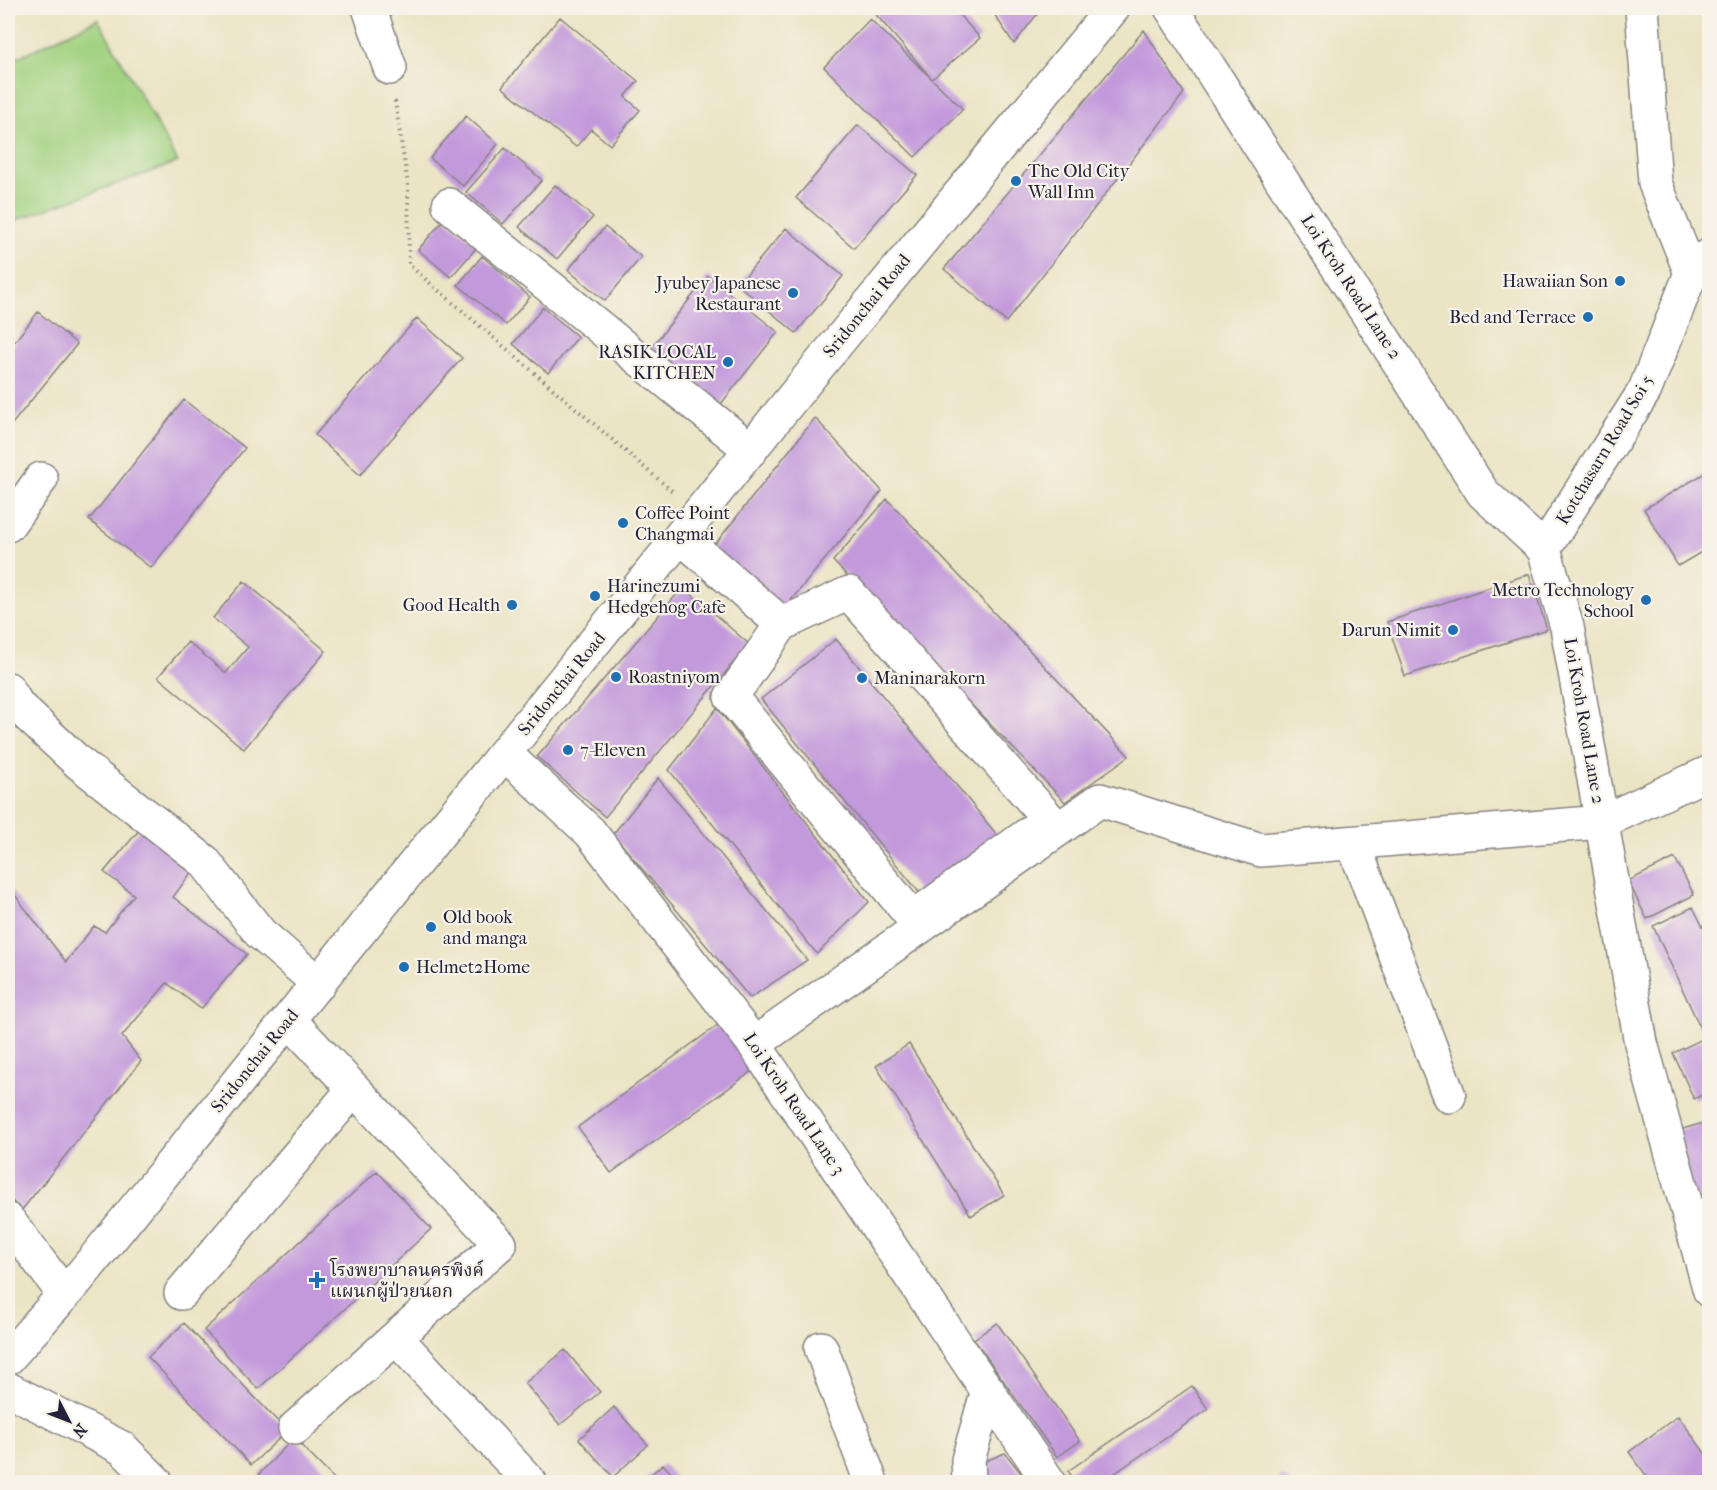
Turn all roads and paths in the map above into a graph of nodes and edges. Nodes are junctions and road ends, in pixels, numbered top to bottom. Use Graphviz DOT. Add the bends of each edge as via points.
graph roads {
  1 [pos="369,8"];
  2 [pos="1113,8"];
  3 [pos="1171,8"];
  4 [pos="1642,8"];
  5 [pos="390,68"];
  6 [pos="449,205"];
  7 [pos="1700,264"];
  8 [pos="751,450"];
  9 [pos="41,479"];
  10 [pos="8,525"];
  11 [pos="691,525"];
  12 [pos="1544,549"];
  13 [pos="783,624"];
  14 [pos="8,689"];
  15 [pos="506,754"];
  16 [pos="1710,772"];
  17 [pos="1602,822"];
  18 [pos="1353,843"];
  19 [pos="318,984"];
  20 [pos="289,1020"];
  21 [pos="754,1044"];
  22 [pos="354,1089"];
  23 [pos="1449,1096"];
  24 [pos="8,1220"];
  25 [pos="1710,1291"];
  26 [pos="181,1293"];
  27 [pos="64,1294"];
  28 [pos="396,1338"];
  29 [pos="821,1348"];
  30 [pos="8,1358"];
  31 [pos="8,1389"];
  32 [pos="988,1390"];
  33 [pos="296,1428"];
  34 [pos="156,1482"];
  35 [pos="530,1482"];
  36 [pos="872,1482"];
  37 [pos="969,1482"];
  38 [pos="1049,1482"];
  1 -- 5 [label="street"];
  2 -- 8 [label="street, Sridonchai Road"];
  3 -- 12 [label="street, Loi Kroh Road Lane 2" via="1482,493"];
  4 -- 7 [label="street" via="1655,183"];
  5 -- 11 [label="path" via="408,184 409,265"];
  6 -- 8 [label="street"];
  7 -- 12 [label="street, Kotchasarn Road Soi 5" via="1645,390"];
  8 -- 11 [label="street, Sridonchai Road"];
  9 -- 10 [label="street"];
  11 -- 13 [label="street"];
  11 -- 15 [label="street, Sridonchai Road"];
  12 -- 17 [label="street, Loi Kroh Road Lane 2" via="1567,627"];
  13 -- 13 [label="street" via="731,697 913,918 1049,819 849,593"];
  14 -- 19 [label="street" via="18,706 79,763 204,861 260,933"];
  15 -- 19 [label="street, Sridonchai Road"];
  15 -- 21 [label="street, Loi Kroh Road Lane 3" via="590,832"];
  16 -- 17 [label="street"];
  17 -- 18 [label="street"];
  17 -- 25 [label="street, Loi Kroh Road Lane 2" via="1641,1043"];
  18 -- 21 [label="street" via="1261,850 1100,800"];
  18 -- 23 [label="street"];
  19 -- 20 [label="street, Sridonchai Road"];
  20 -- 22 [label="street"];
  20 -- 27 [label="street, Sridonchai Road"];
  21 -- 32 [label="street, Loi Kroh Road Lane 3"];
  22 -- 26 [label="street"];
  22 -- 28 [label="street" via="500,1244"];
  24 -- 27 [label="street"];
  27 -- 30 [label="street, Sridonchai Road"];
  28 -- 33 [label="street"];
  28 -- 35 [label="street"];
  29 -- 36 [label="street"];
  31 -- 34 [label="street" via="122,1448"];
  32 -- 37 [label="street" via="968,1460"];
  32 -- 38 [label="street, Loi Kroh Road Lane 3"];
}
